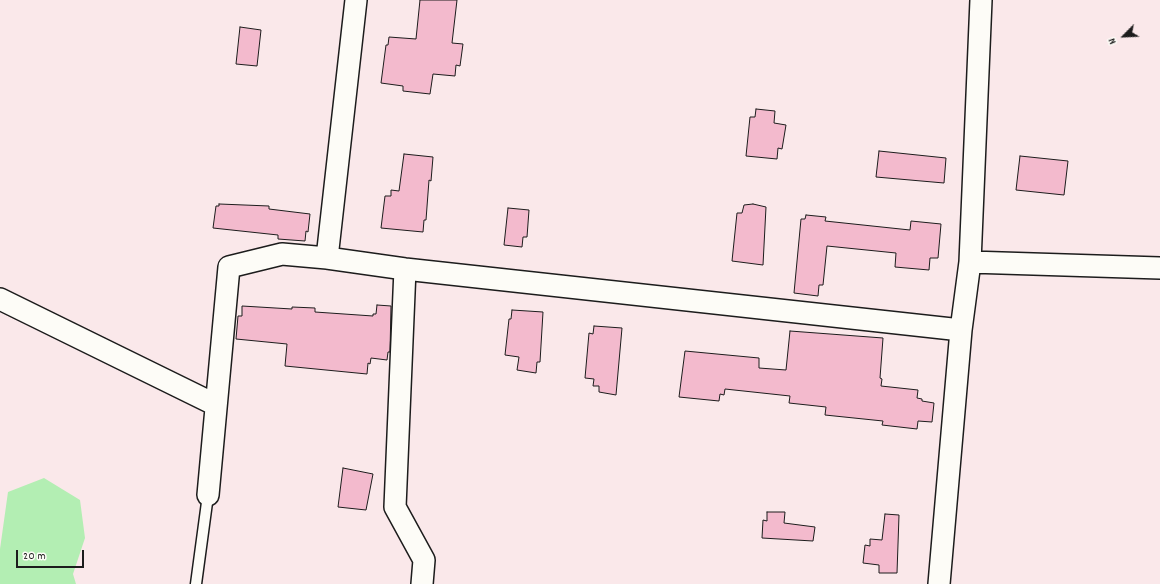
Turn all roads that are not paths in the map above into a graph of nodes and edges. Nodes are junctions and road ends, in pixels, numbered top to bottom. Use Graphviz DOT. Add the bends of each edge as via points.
graph roads {
  1 [pos="356,0"];
  2 [pos="981,0"];
  3 [pos="327,258"];
  4 [pos="970,262"];
  5 [pos="1160,268"];
  6 [pos="404,269"];
  7 [pos="0,299"];
  8 [pos="961,330"];
  9 [pos="216,405"];
  10 [pos="208,495"];
  11 [pos="196,584"];
  12 [pos="422,584"];
  13 [pos="939,584"];
  1 -- 3 [label="street"];
  2 -- 4 [label="street"];
  3 -- 6 [label="street"];
  3 -- 9 [label="street" via="282,254 229,266"];
  4 -- 5 [label="street"];
  4 -- 8 [label="street"];
  6 -- 8 [label="street"];
  6 -- 12 [label="street" via="395,507 424,560"];
  7 -- 9 [label="street"];
  8 -- 13 [label="street"];
  9 -- 10 [label="street"];
  10 -- 11 [label="lane"];
}
